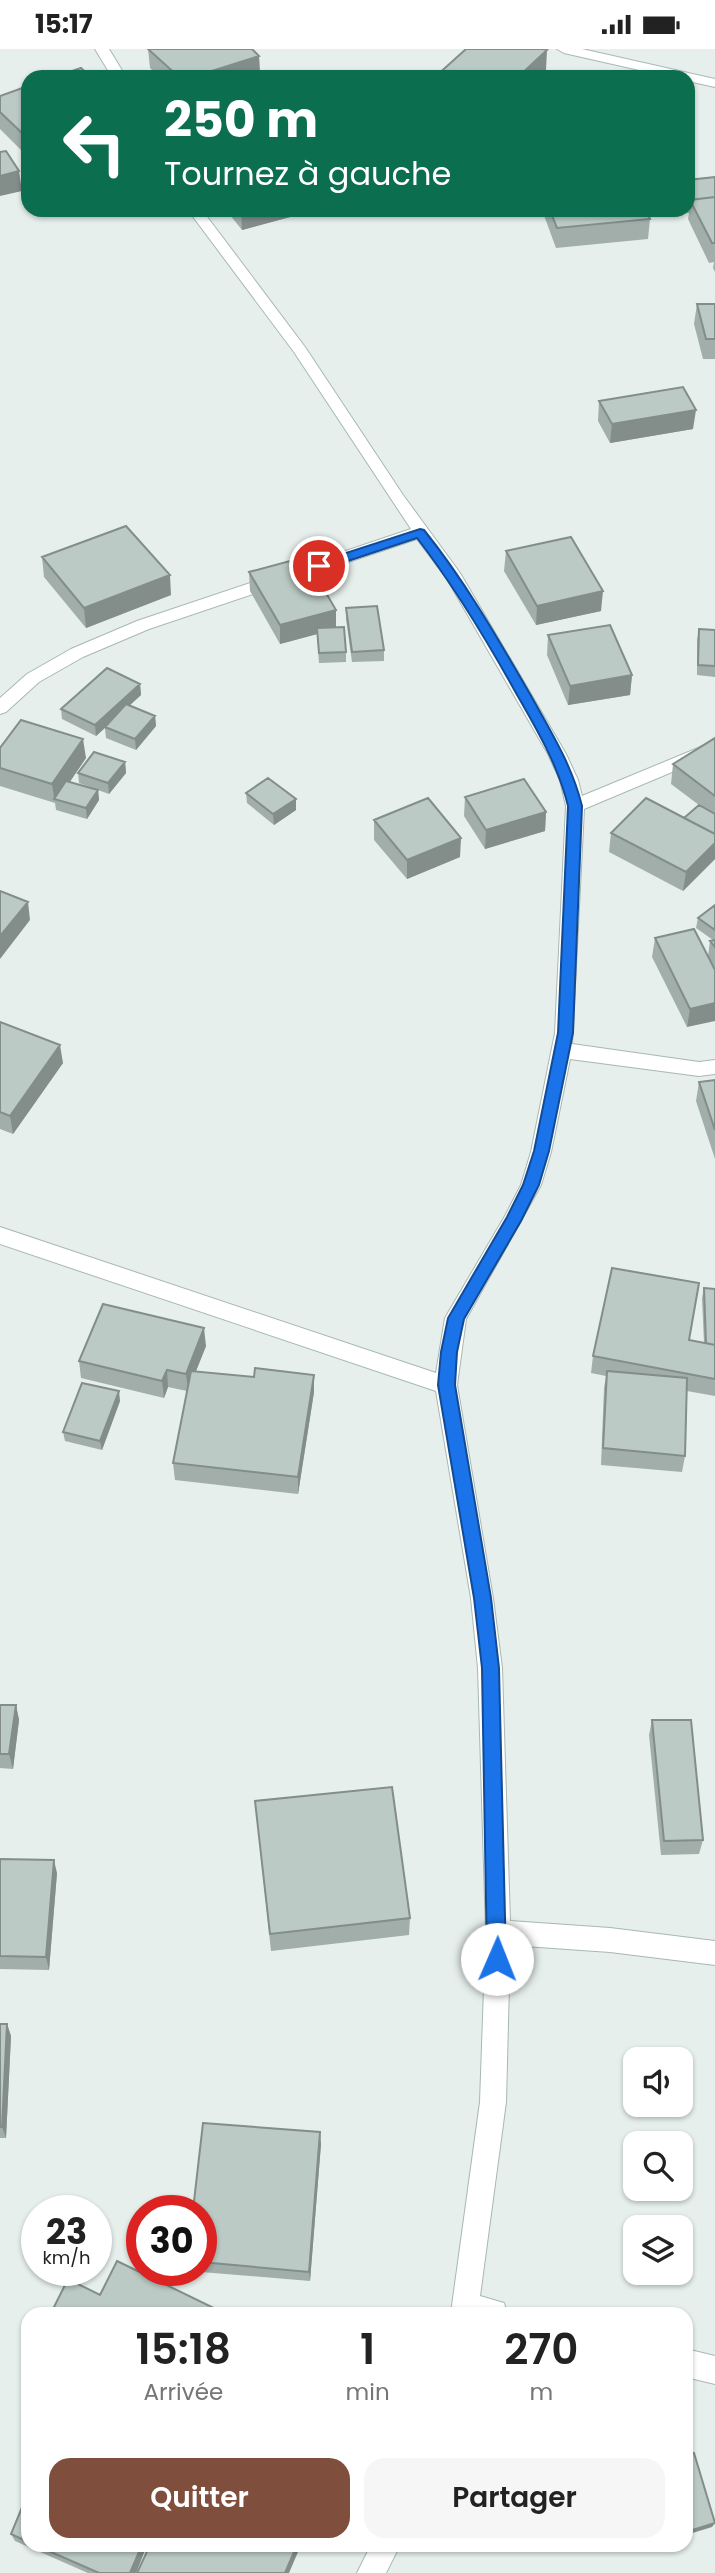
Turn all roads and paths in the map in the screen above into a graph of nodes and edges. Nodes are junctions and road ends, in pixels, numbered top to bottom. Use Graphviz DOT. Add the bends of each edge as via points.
graph roads {
  1 [pos="102,49"];
  2 [pos="564,49"];
  3 [pos="115,70"];
  4 [pos="657,70"];
  5 [pos="695,78"];
  6 [pos="715,83"];
  7 [pos="200,217"];
  8 [pos="420,533"];
  9 [pos="0,708"];
  10 [pos="715,747"];
  11 [pos="575,806"];
  12 [pos="561,1050"];
  13 [pos="715,1067"];
  14 [pos="0,1235"];
  15 [pos="446,1385"];
  16 [pos="498,1932"];
  17 [pos="715,1953"];
  18 [pos="465,2307"];
  19 [pos="693,2365"];
  20 [pos="715,2370"];
  21 [pos="382,2552"];
  22 [pos="370,2573"];
  1 -- 3 [label="street"];
  2 -- 4 [label="street"];
  5 -- 6 [label="street"];
  7 -- 8 [label="street" via="300,350"];
  8 -- 9 [label="street" via="143,625 33,678"];
  8 -- 11 [label="street" via="454,577 499,650 557,754"];
  10 -- 11 [label="street"];
  11 -- 12 [label="street"];
  12 -- 13 [label="street" via="699,1069"];
  12 -- 15 [label="street" via="531,1185 456,1318"];
  14 -- 15 [label="street"];
  15 -- 16 [label="street" via="491,1668"];
  16 -- 17 [label="street"];
  16 -- 18 [label="street" via="493,2102"];
  19 -- 20 [label="street"];
  21 -- 22 [label="street"];
}
